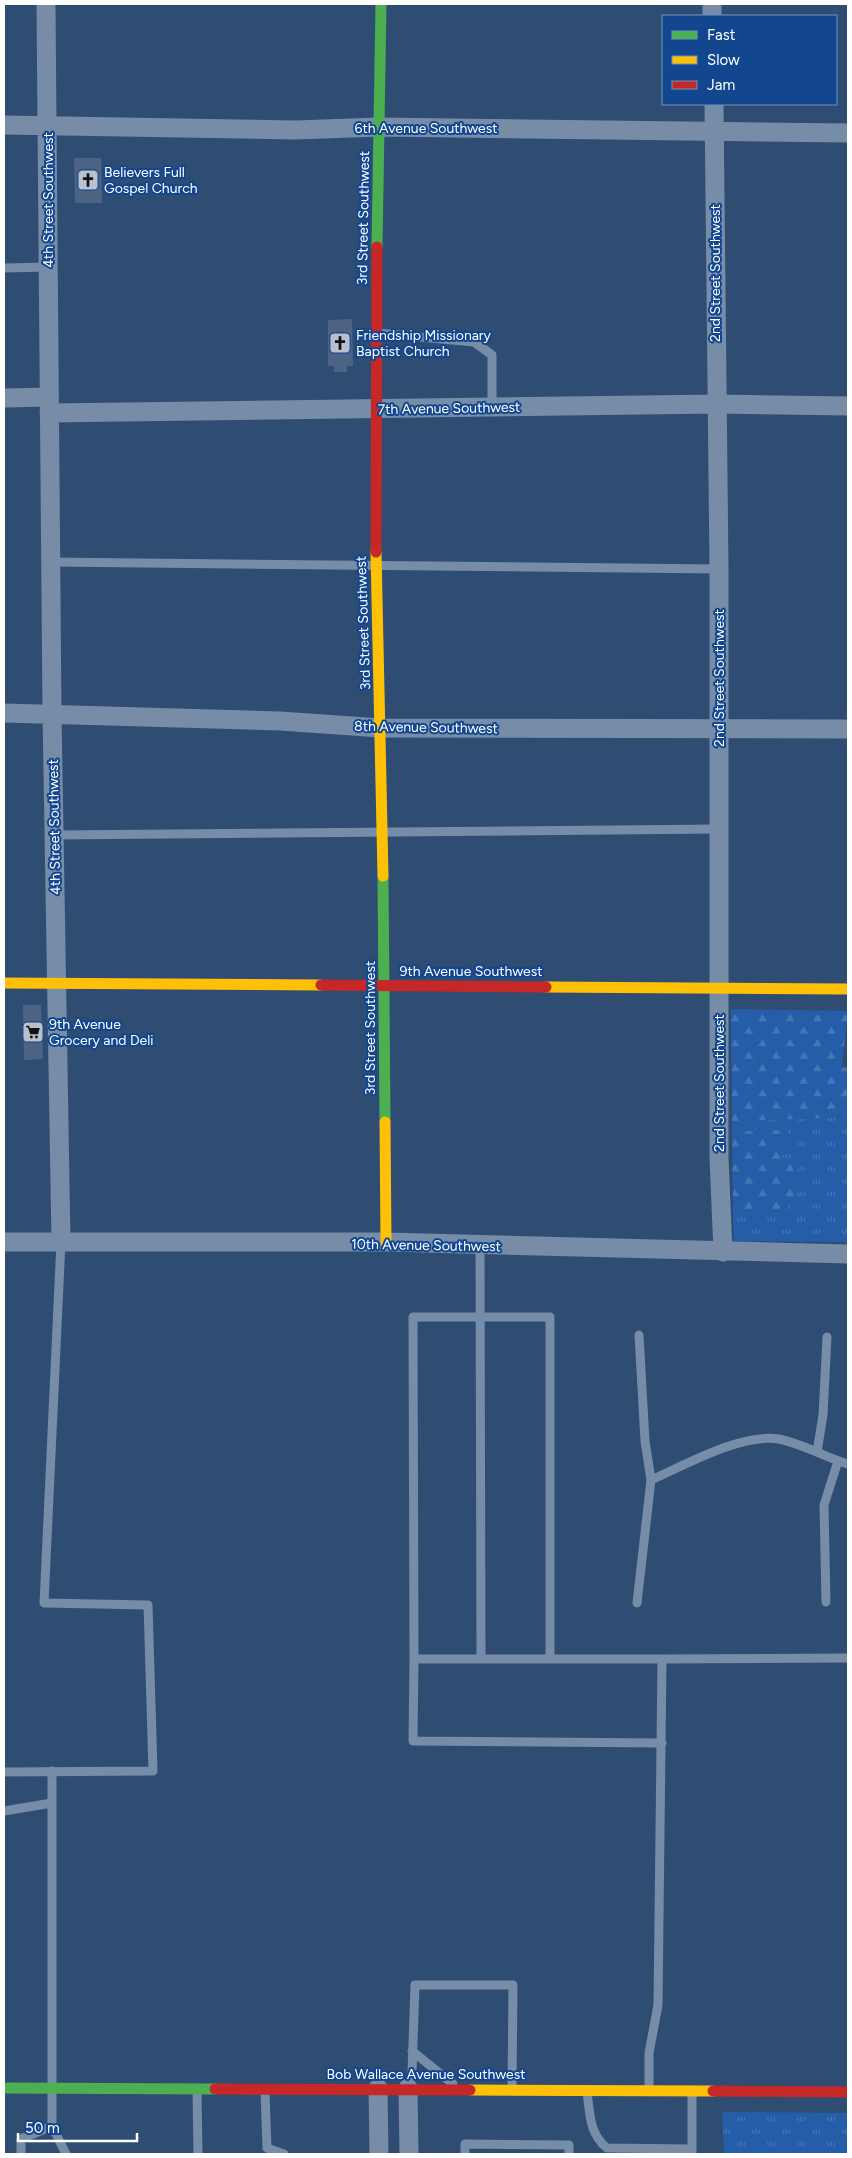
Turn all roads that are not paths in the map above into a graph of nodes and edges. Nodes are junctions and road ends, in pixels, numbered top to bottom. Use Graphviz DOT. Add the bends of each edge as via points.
graph roads {
  1 [pos="46,4"];
  2 [pos="381,4"];
  3 [pos="714,105"];
  4 [pos="4,125"];
  5 [pos="47,125"];
  6 [pos="379,127"];
  7 [pos="715,132"];
  8 [pos="848,134"];
  9 [pos="4,268"];
  10 [pos="48,268"];
  11 [pos="377,333"];
  12 [pos="4,398"];
  13 [pos="717,404"];
  14 [pos="49,405"];
  15 [pos="848,406"];
  16 [pos="492,407"];
  17 [pos="375,409"];
  18 [pos="51,562"];
  19 [pos="376,566"];
  20 [pos="719,569"];
  21 [pos="4,713"];
  22 [pos="52,714"];
  23 [pos="381,728"];
  24 [pos="719,729"];
  25 [pos="848,729"];
  26 [pos="718,829"];
  27 [pos="383,831"];
  28 [pos="54,835"];
  29 [pos="4,983"];
  30 [pos="57,983"];
  31 [pos="385,986"];
  32 [pos="718,988"];
  33 [pos="848,990"];
  34 [pos="4,1242"];
  35 [pos="61,1242"];
  36 [pos="386,1242"];
  37 [pos="480,1245"];
  38 [pos="723,1252"];
  39 [pos="848,1254"];
  40 [pos="481,1317"];
  41 [pos="639,1335"];
  42 [pos="827,1337"];
  43 [pos="817,1452"];
  44 [pos="838,1461"];
  45 [pos="848,1464"];
  46 [pos="651,1480"];
  47 [pos="826,1602"];
  48 [pos="637,1603"];
  49 [pos="414,1658"];
  50 [pos="481,1658"];
  51 [pos="550,1658"];
  52 [pos="848,1658"];
  53 [pos="662,1659"];
  54 [pos="662,1743"];
  55 [pos="52,1771"];
  56 [pos="4,1772"];
  57 [pos="52,1803"];
  58 [pos="4,1811"];
  59 [pos="412,2052"];
  60 [pos="4,2088"];
  61 [pos="51,2088"];
  62 [pos="197,2088"];
  63 [pos="265,2088"];
  64 [pos="378,2088"];
  65 [pos="408,2088"];
  66 [pos="458,2088"];
  67 [pos="512,2089"];
  68 [pos="586,2089"];
  69 [pos="649,2089"];
  70 [pos="692,2090"];
  71 [pos="848,2092"];
  72 [pos="52,2126"];
  73 [pos="692,2152"];
  74 [pos="21,2154"];
  75 [pos="66,2154"];
  76 [pos="198,2154"];
  77 [pos="284,2154"];
  78 [pos="379,2154"];
  79 [pos="409,2154"];
  80 [pos="465,2154"];
  81 [pos="569,2154"];
  1 -- 5 [label="street, 4th Street Southwest"];
  2 -- 6 [label="street, 3rd Street Southwest"];
  3 -- 7 [label="street, 2nd Street Southwest"];
  4 -- 5 [label="street, 6th Avenue Southwest"];
  5 -- 6 [label="street, 6th Avenue Southwest" via="296,130"];
  5 -- 10 [label="street, 4th Street Southwest"];
  6 -- 7 [label="street, 6th Avenue Southwest"];
  6 -- 11 [label="street, 3rd Street Southwest"];
  7 -- 8 [label="street, 6th Avenue Southwest"];
  7 -- 13 [label="street, 2nd Street Southwest"];
  9 -- 10 [label="lane"];
  10 -- 14 [label="street, 4th Street Southwest"];
  11 -- 16 [label="lane" via="474,342 492,355"];
  11 -- 17 [label="street, 3rd Street Southwest"];
  12 -- 14 [label="street, 7th Avenue Southwest"];
  13 -- 15 [label="street, 7th Avenue Southwest"];
  13 -- 16 [label="street, 7th Avenue Southwest"];
  13 -- 20 [label="street, 2nd Street Southwest"];
  14 -- 17 [label="street, 7th Avenue Southwest"];
  14 -- 18 [label="street, 4th Street Southwest"];
  16 -- 17 [label="street, 7th Avenue Southwest"];
  17 -- 19 [label="street, 3rd Street Southwest"];
  18 -- 19 [label="lane"];
  18 -- 22 [label="street, 4th Street Southwest"];
  19 -- 20 [label="lane"];
  19 -- 23 [label="street, 3rd Street Southwest"];
  20 -- 24 [label="street, 2nd Street Southwest"];
  21 -- 22 [label="street, 8th Avenue Southwest"];
  22 -- 23 [label="street, 8th Avenue Southwest" via="280,721"];
  22 -- 28 [label="street, 4th Street Southwest"];
  23 -- 24 [label="street, 8th Avenue Southwest"];
  23 -- 27 [label="street, 3rd Street Southwest"];
  24 -- 25 [label="street, 8th Avenue Southwest"];
  24 -- 26 [label="street, 2nd Street Southwest"];
  26 -- 27 [label="lane"];
  26 -- 32 [label="street, 2nd Street Southwest"];
  27 -- 28 [label="lane"];
  27 -- 31 [label="street, 3rd Street Southwest"];
  28 -- 30 [label="street, 4th Street Southwest"];
  29 -- 30 [label="street, 9th Avenue Southwest"];
  30 -- 31 [label="street, 9th Avenue Southwest"];
  30 -- 35 [label="street, 4th Street Southwest"];
  31 -- 32 [label="street, 9th Avenue Southwest"];
  31 -- 36 [label="street, 3rd Street Southwest"];
  32 -- 33 [label="street, 9th Avenue Southwest"];
  32 -- 38 [label="street, 2nd Street Southwest"];
  34 -- 35 [label="street, 10th Avenue Southwest"];
  35 -- 36 [label="street, 10th Avenue Southwest"];
  35 -- 55 [label="lane" via="44,1603 148,1605 153,1771"];
  36 -- 37 [label="street, 10th Avenue Southwest"];
  37 -- 38 [label="street, 10th Avenue Southwest"];
  37 -- 40 [label="lane"];
  38 -- 39 [label="street, 10th Avenue Southwest"];
  40 -- 49 [label="lane" via="413,1317"];
  40 -- 50 [label="lane"];
  40 -- 51 [label="lane" via="550,1317"];
  41 -- 46 [label="lane" via="645,1442"];
  42 -- 43 [label="lane" via="823,1415"];
  43 -- 44 [label="lane"];
  43 -- 46 [label="lane" via="776,1439 749,1440"];
  44 -- 45 [label="lane"];
  44 -- 47 [label="lane" via="824,1505"];
  46 -- 48 [label="lane"];
  49 -- 50 [label="lane"];
  49 -- 54 [label="lane" via="413,1741"];
  50 -- 51 [label="lane"];
  51 -- 53 [label="lane"];
  52 -- 53 [label="lane"];
  53 -- 54 [label="lane"];
  54 -- 69 [label="lane" via="658,2005 650,2053"];
  55 -- 56 [label="lane"];
  55 -- 57 [label="lane"];
  57 -- 58 [label="lane"];
  57 -- 61 [label="lane"];
  59 -- 65 [label="lane"];
  59 -- 66 [label="lane"];
  59 -- 67 [label="lane" via="415,1985 513,1985"];
  60 -- 61 [label="street, Bob Wallace Avenue Southwest"];
  61 -- 62 [label="street, Bob Wallace Avenue Southwest"];
  61 -- 72 [label="lane"];
  62 -- 63 [label="street, Bob Wallace Avenue Southwest"];
  62 -- 76 [label="lane"];
  63 -- 64 [label="street, Bob Wallace Avenue Southwest"];
  63 -- 77 [label="lane" via="266,2148"];
  64 -- 65 [label="street, Bob Wallace Avenue Southwest"];
  64 -- 78 [label="street"];
  65 -- 66 [label="street, Bob Wallace Avenue Southwest"];
  65 -- 79 [label="street"];
  66 -- 67 [label="street, Bob Wallace Avenue Southwest"];
  67 -- 68 [label="street, Bob Wallace Avenue Southwest"];
  68 -- 69 [label="street, Bob Wallace Avenue Southwest"];
  68 -- 73 [label="lane" via="592,2130 607,2148"];
  69 -- 70 [label="street, Bob Wallace Avenue Southwest"];
  70 -- 71 [label="street, Bob Wallace Avenue Southwest"];
  70 -- 73 [label="lane"];
  72 -- 74 [label="lane" via="21,2139"];
  72 -- 75 [label="lane"];
  80 -- 81 [label="lane" via="465,2144 569,2145"];
}
